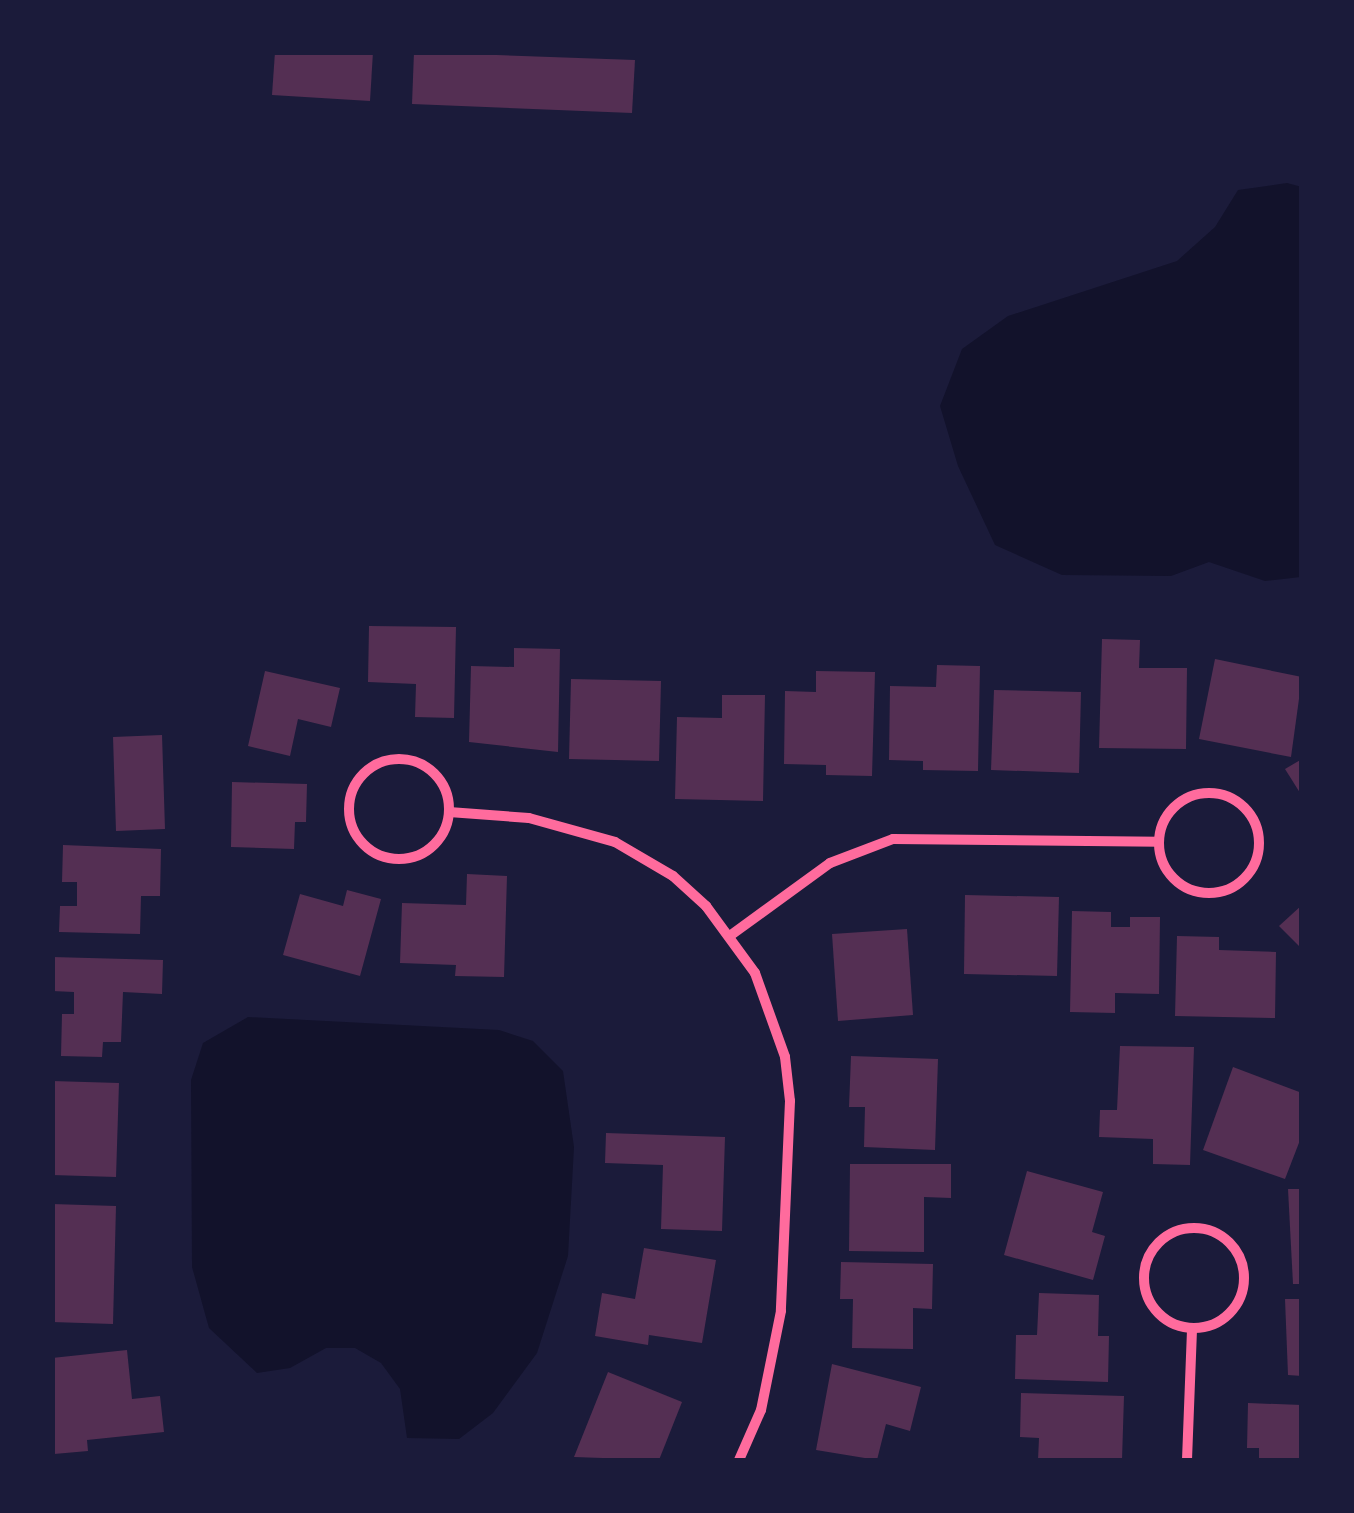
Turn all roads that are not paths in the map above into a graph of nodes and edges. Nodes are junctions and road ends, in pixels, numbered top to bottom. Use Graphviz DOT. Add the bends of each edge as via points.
graph roads {
  1 [pos="449,812"];
  2 [pos="1159,842"];
  3 [pos="731,935"];
  4 [pos="1192,1328"];
  5 [pos="740,1460"];
  6 [pos="1187,1460"];
  1 -- 1 [label="street" via="435,773 404,758 370,768 349,801 359,842 389,859 424,854 438,842"];
  1 -- 3 [label="street" via="530,818 615,842 672,876"];
  2 -- 2 [label="street" via="1170,876 1199,893 1217,894 1248,876 1260,837 1246,808 1214,793 1180,802 1164,818"];
  2 -- 3 [label="street" via="893,839 830,863"];
  3 -- 5 [label="street" via="773,1014 790,1102 782,1311 761,1410"];
  4 -- 4 [label="street" via="1218,1322 1244,1288 1239,1254 1216,1232 1199,1227 1165,1236 1144,1270 1154,1310"];
  4 -- 6 [label="street"];
}
